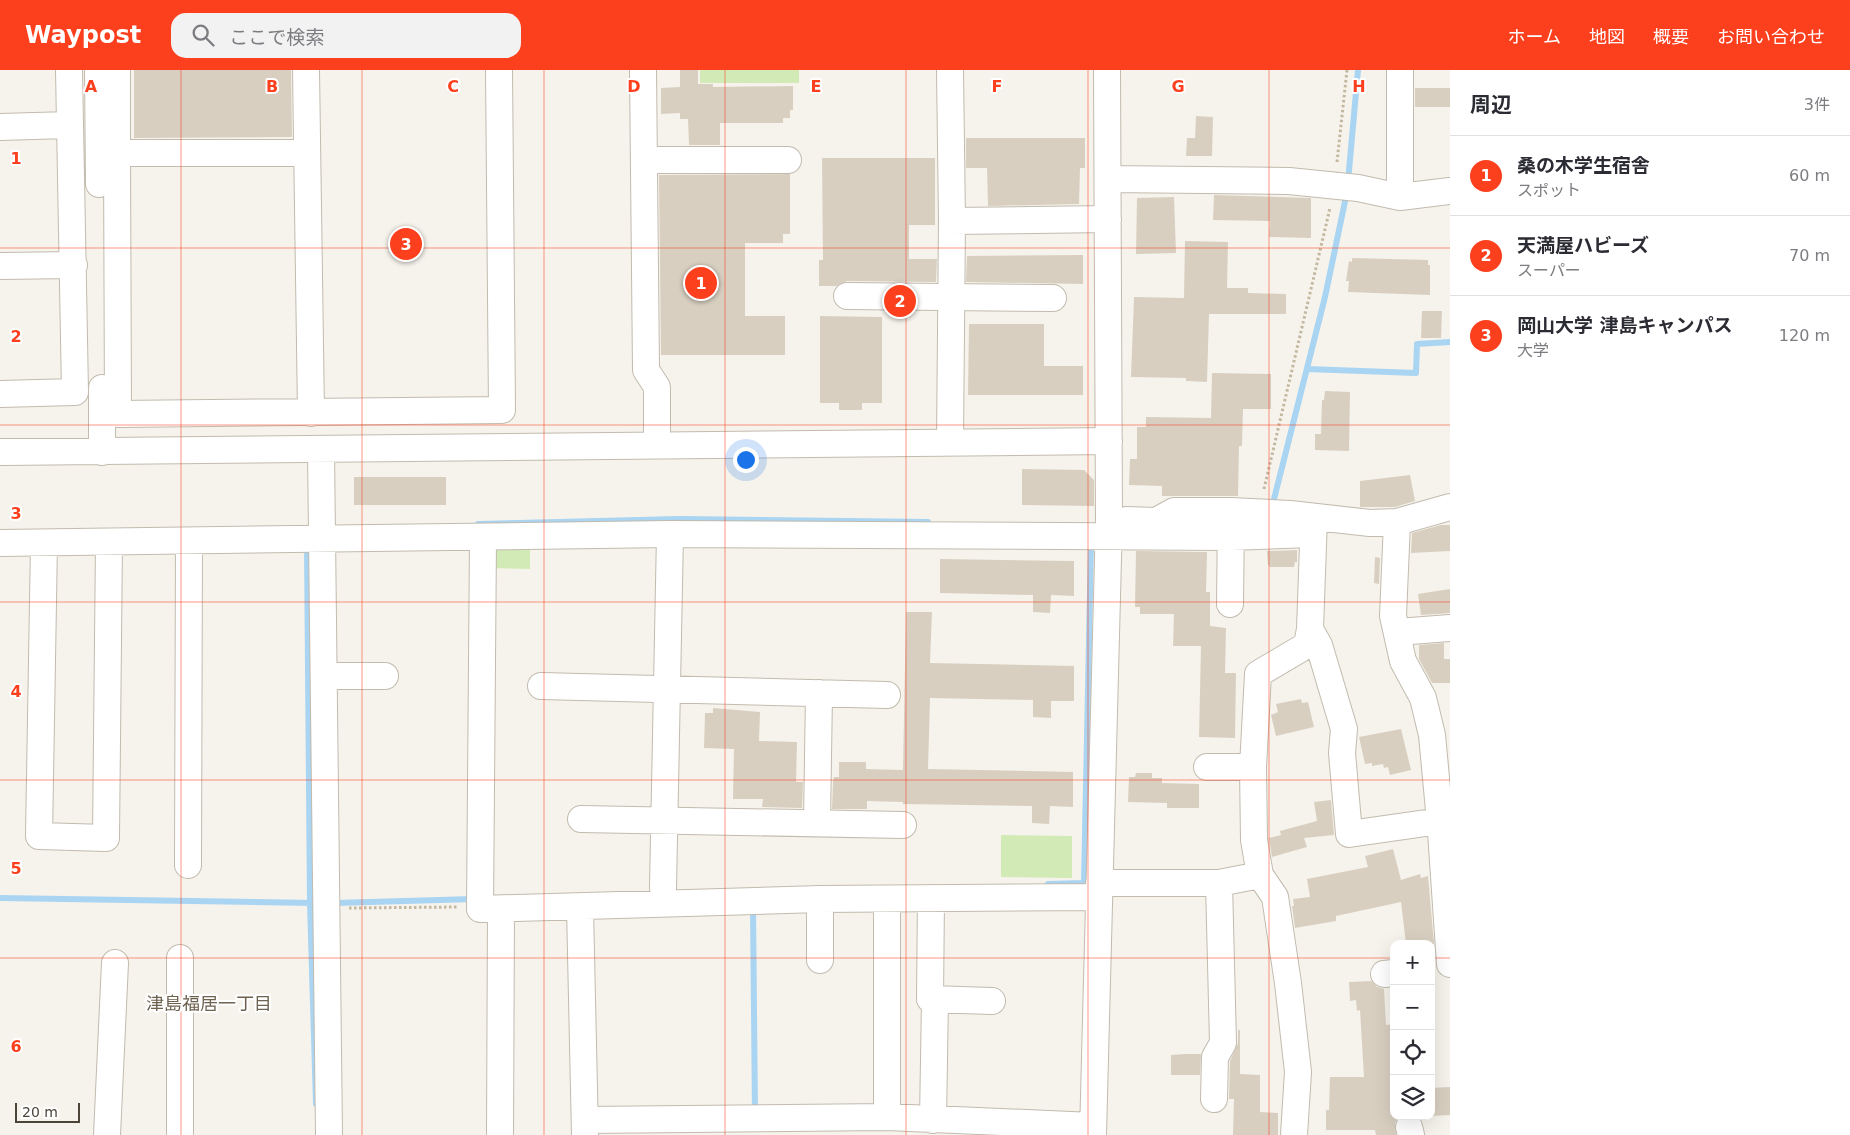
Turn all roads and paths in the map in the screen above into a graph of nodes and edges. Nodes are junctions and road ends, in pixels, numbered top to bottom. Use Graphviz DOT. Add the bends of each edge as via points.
graph roads {
  1 [pos="69,70"];
  2 [pos="98,70"];
  3 [pos="116,70"];
  4 [pos="306,70"];
  5 [pos="500,70"];
  6 [pos="643,70"];
  7 [pos="950,70"];
  8 [pos="1107,70"];
  9 [pos="1347,70"];
  10 [pos="1400,70"];
  11 [pos="70,126"];
  12 [pos="0,127"];
  13 [pos="117,153"];
  14 [pos="307,153"];
  15 [pos="644,160"];
  16 [pos="788,160"];
  17 [pos="1108,179"];
  18 [pos="1344,186"];
  19 [pos="1450,191"];
  20 [pos="1400,197"];
  21 [pos="1108,219"];
  22 [pos="952,221"];
  23 [pos="0,266"];
  24 [pos="74,266"];
  25 [pos="847,296"];
  26 [pos="951,297"];
  27 [pos="1053,298"];
  28 [pos="0,394"];
  29 [pos="311,413"];
  30 [pos="1109,441"];
  31 [pos="950,442"];
  32 [pos="657,445"];
  33 [pos="321,450"];
  34 [pos="0,452"];
  35 [pos="102,452"];
  36 [pos="1450,507"];
  37 [pos="1231,510"];
  38 [pos="1258,511"];
  39 [pos="1397,522"];
  40 [pos="1313,525"];
  41 [pos="322,529"];
  42 [pos="1099,532"];
  43 [pos="670,534"];
  44 [pos="1231,537"];
  45 [pos="483,538"];
  46 [pos="189,541"];
  47 [pos="109,542"];
  48 [pos="44,543"];
  49 [pos="0,544"];
  50 [pos="1230,604"];
  51 [pos="1450,628"];
  52 [pos="1310,629"];
  53 [pos="1397,632"];
  54 [pos="324,676"];
  55 [pos="386,676"];
  56 [pos="541,686"];
  57 [pos="667,688"];
  58 [pos="819,693"];
  59 [pos="887,695"];
  60 [pos="1207,767"];
  61 [pos="1253,767"];
  62 [pos="582,819"];
  63 [pos="664,820"];
  64 [pos="1440,821"];
  65 [pos="817,823"];
  66 [pos="902,824"];
  67 [pos="188,865"];
  68 [pos="1260,875"];
  69 [pos="1219,883"];
  70 [pos="663,888"];
  71 [pos="1099,890"];
  72 [pos="931,898"];
  73 [pos="820,899"];
  74 [pos="887,899"];
  75 [pos="486,904"];
  76 [pos="326,908"];
  77 [pos="580,908"];
  78 [pos="180,958"];
  79 [pos="820,960"];
  80 [pos="116,963"];
  81 [pos="1450,965"];
  82 [pos="1435,967"];
  83 [pos="935,999"];
  84 [pos="992,1001"];
  85 [pos="1214,1099"];
  86 [pos="887,1117"];
  87 [pos="933,1120"];
  88 [pos="585,1128"];
  89 [pos="1093,1131"];
  90 [pos="107,1135"];
  91 [pos="180,1135"];
  92 [pos="330,1135"];
  93 [pos="500,1135"];
  94 [pos="1294,1135"];
  1 -- 11 [label="street"];
  2 -- 35 [label="street"];
  3 -- 13 [label="street"];
  4 -- 14 [label="street"];
  5 -- 29 [label="street" via="502,410"];
  6 -- 15 [label="street"];
  7 -- 22 [label="street"];
  8 -- 17 [label="street"];
  9 -- 18 [label="path"];
  10 -- 20 [label="street"];
  11 -- 12 [label="street"];
  11 -- 24 [label="street"];
  13 -- 14 [label="street"];
  13 -- 29 [label="street" via="118,414"];
  14 -- 29 [label="street"];
  15 -- 16 [label="street"];
  15 -- 32 [label="street" via="646,370 657,387"];
  17 -- 18 [label="street" via="1289,181"];
  17 -- 21 [label="street"];
  18 -- 20 [label="street"];
  18 -- 38 [label="path"];
  19 -- 20 [label="street"];
  21 -- 22 [label="street"];
  21 -- 30 [label="street"];
  22 -- 26 [label="street"];
  23 -- 24 [label="street"];
  24 -- 28 [label="street" via="75,392"];
  25 -- 26 [label="street"];
  26 -- 27 [label="street"];
  26 -- 31 [label="street"];
  30 -- 31 [label="street"];
  30 -- 42 [label="street"];
  31 -- 32 [label="street"];
  32 -- 33 [label="street"];
  33 -- 35 [label="street"];
  33 -- 41 [label="street"];
  34 -- 35 [label="street"];
  36 -- 39 [label="street"];
  37 -- 38 [label="street"];
  37 -- 42 [label="street" via="1174,511 1156,521"];
  37 -- 44 [label="street"];
  38 -- 40 [label="street"];
  39 -- 40 [label="street"];
  39 -- 53 [label="street" via="1393,616"];
  40 -- 44 [label="street"];
  40 -- 52 [label="street"];
  41 -- 45 [label="street"];
  41 -- 46 [label="street"];
  41 -- 54 [label="street"];
  42 -- 43 [label="street"];
  42 -- 44 [label="street"];
  42 -- 71 [label="street"];
  43 -- 45 [label="street"];
  43 -- 57 [label="street"];
  44 -- 50 [label="street"];
  45 -- 75 [label="street"];
  46 -- 47 [label="street"];
  46 -- 67 [label="street"];
  47 -- 48 [label="street"];
  47 -- 48 [label="street" via="106,838 39,836"];
  48 -- 49 [label="street"];
  51 -- 53 [label="street"];
  52 -- 61 [label="street" via="1307,645 1258,674"];
  52 -- 64 [label="street" via="1319,645 1344,729 1342,753 1349,834"];
  53 -- 64 [label="street" via="1403,661 1423,698 1432,735"];
  54 -- 55 [label="street"];
  54 -- 76 [label="street"];
  56 -- 57 [label="street"];
  57 -- 58 [label="street"];
  57 -- 63 [label="street"];
  58 -- 59 [label="street"];
  58 -- 65 [label="street"];
  60 -- 61 [label="street"];
  61 -- 68 [label="street" via="1254,840"];
  62 -- 63 [label="street"];
  63 -- 65 [label="street"];
  63 -- 70 [label="street"];
  64 -- 81 [label="street"];
  65 -- 66 [label="street"];
  68 -- 69 [label="street"];
  68 -- 94 [label="street" via="1275,897 1288,983 1298,1072"];
  69 -- 71 [label="street"];
  69 -- 85 [label="street" via="1224,1044 1215,1057"];
  71 -- 72 [label="street"];
  71 -- 89 [label="street"];
  72 -- 74 [label="street"];
  72 -- 83 [label="street" via="930,999"];
  73 -- 74 [label="street"];
  73 -- 77 [label="street"];
  73 -- 79 [label="street"];
  74 -- 86 [label="street"];
  75 -- 76 [label="path"];
  75 -- 77 [label="street"];
  75 -- 93 [label="street"];
  76 -- 92 [label="street"];
  77 -- 88 [label="street"];
  78 -- 91 [label="street"];
  80 -- 90 [label="street"];
  81 -- 82 [label="street"];
  83 -- 84 [label="street"];
  83 -- 87 [label="street"];
  86 -- 87 [label="street"];
  86 -- 88 [label="street" via="754,1119"];
  87 -- 89 [label="street"];
}
